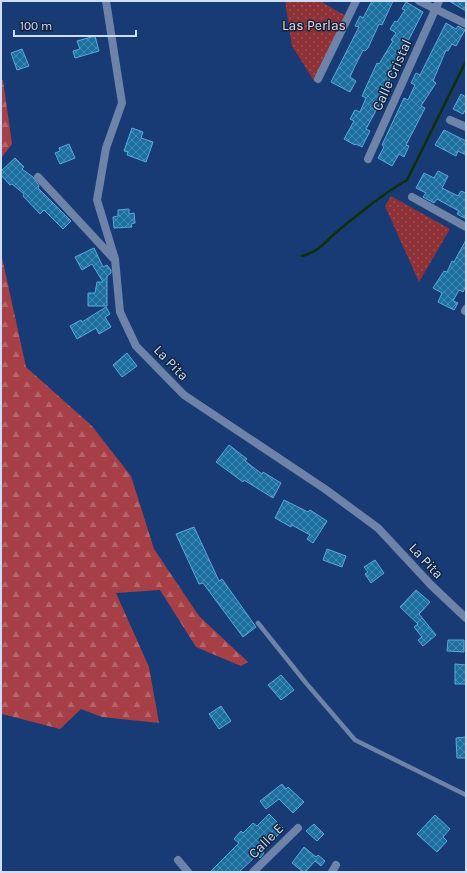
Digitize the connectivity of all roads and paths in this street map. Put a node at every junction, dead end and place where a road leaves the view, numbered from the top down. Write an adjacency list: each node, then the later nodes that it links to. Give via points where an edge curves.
1 (106, 1): 14 (street, La Pita, via 122,103 106,148 97,200)
2 (356, 1): 7 (street)
3 (419, 1): 5 (street)
4 (439, 1): 5 (street, Calle Cristal)
5 (435, 9): 6 (street); 10 (street, Calle Cristal)
6 (466, 24)
7 (318, 79)
8 (450, 120): 9 (street)
9 (466, 127)
10 (368, 160)
11 (38, 177): 14 (street)
12 (412, 197): 13 (street)
13 (466, 227)
14 (114, 259): 15 (street, La Pita, via 120,312 136,346 184,395 325,489 378,528)
15 (466, 618)
16 (258, 623): 17 (lane, via 355,740)
17 (466, 796)
18 (298, 828): 21 (street, Calle E)
19 (178, 860): 20 (street)
20 (188, 872)
21 (253, 872)

